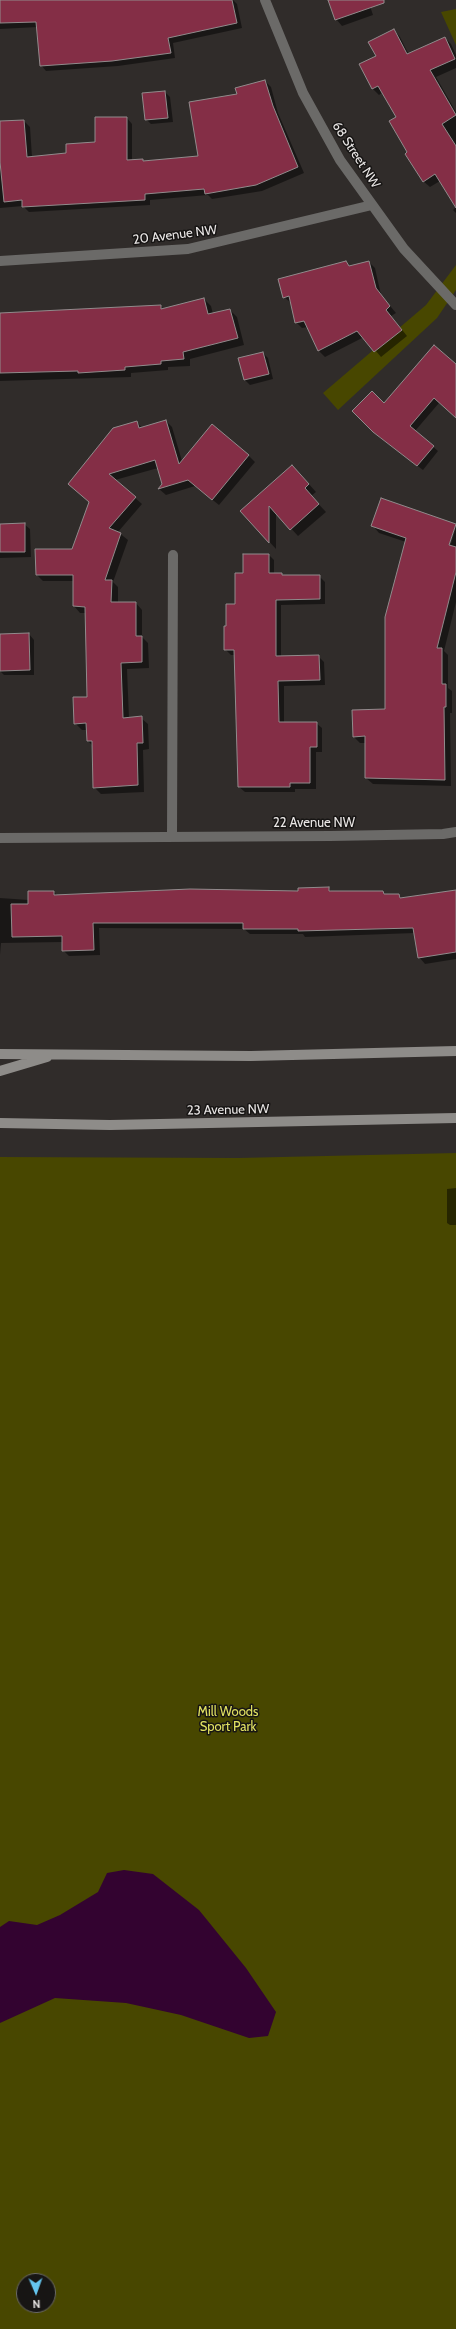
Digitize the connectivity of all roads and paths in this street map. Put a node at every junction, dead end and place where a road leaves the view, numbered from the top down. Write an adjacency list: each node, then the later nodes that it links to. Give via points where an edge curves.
1 (265, 0): 2 (street, 68 Street NW, via 303,93 340,160)
2 (372, 205): 3 (street, 20 Avenue NW, via 188,249); 4 (street, 68 Street NW, via 424,272)
3 (0, 261)
4 (456, 305)
5 (173, 555): 7 (street)
6 (456, 832): 7 (street, 22 Avenue NW)
7 (172, 837): 8 (street, 22 Avenue NW)
8 (0, 838)
9 (456, 1051): 11 (main road, via 251,1056)
10 (0, 1054): 11 (main road)
11 (58, 1054): 12 (main road)
12 (0, 1071)
13 (456, 1118): 14 (main road, 23 Avenue NW, via 157,1124)
14 (0, 1123)

